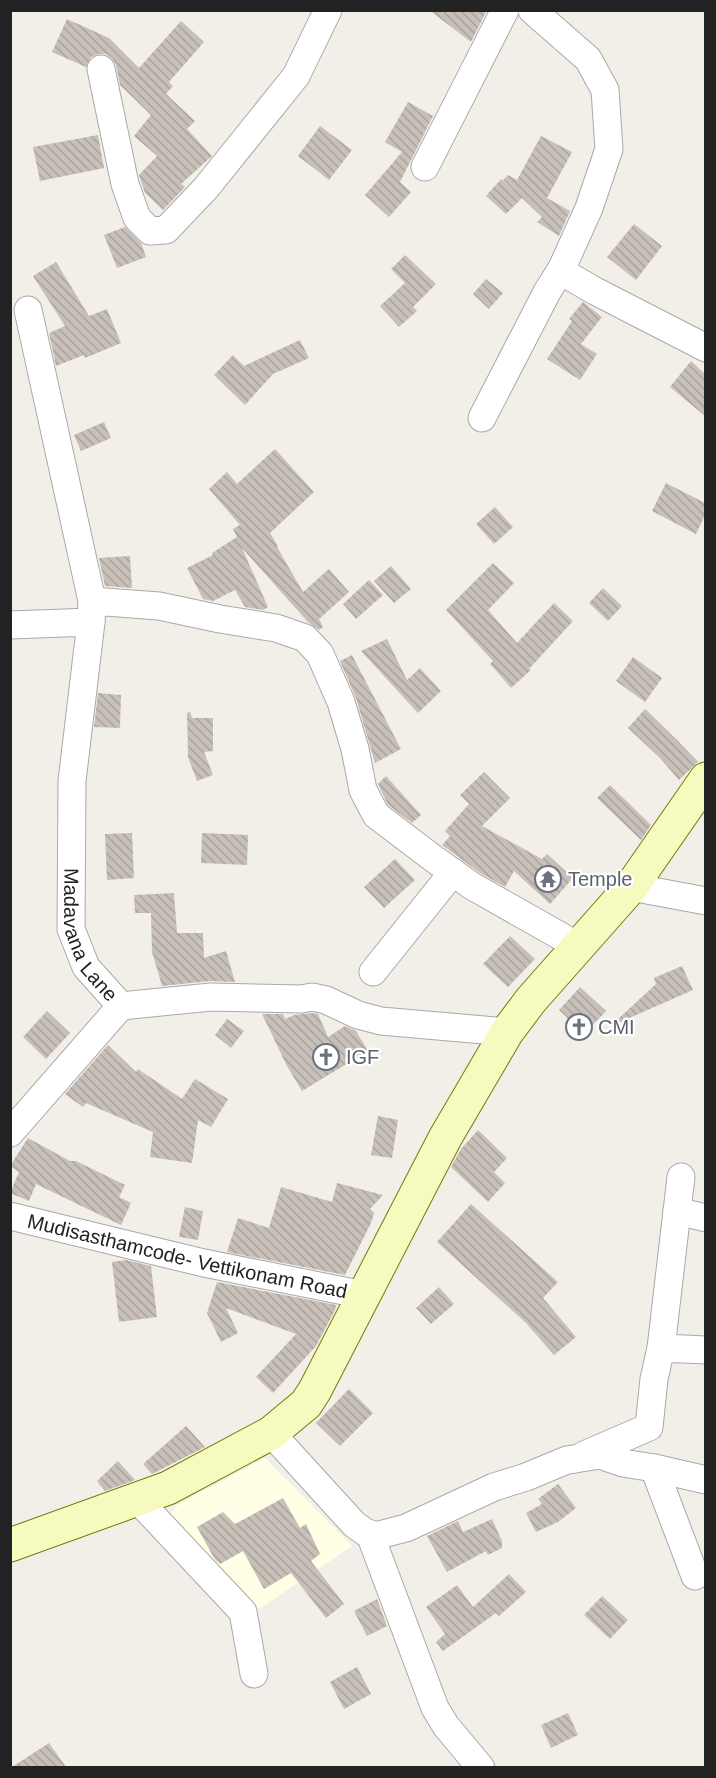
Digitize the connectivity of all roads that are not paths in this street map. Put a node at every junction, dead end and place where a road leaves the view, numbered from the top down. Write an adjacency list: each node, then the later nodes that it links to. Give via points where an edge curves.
1 (328, 10): 4 (street, via 296,75 206,188 166,230 150,231 137,218)
2 (504, 10): 5 (street)
3 (532, 10): 6 (street, via 588,59 605,90 609,149 589,208)
4 (101, 69)
5 (425, 167)
6 (562, 268): 8 (street, via 595,291); 9 (street)
7 (28, 310): 10 (street, Madavana Lane)
8 (705, 348)
9 (482, 418)
10 (91, 611): 11 (street); 13 (street, via 159,606 276,628 305,638 320,654 340,702 363,790 376,815); 18 (street, Madavana Lane, via 72,781 71,929 86,967)
11 (10, 625)
12 (705, 779): 14 (street)
13 (453, 872): 16 (street); 17 (street)
14 (631, 887): 15 (street); 16 (street)
15 (705, 901)
16 (578, 946): 19 (street)
17 (373, 972)
18 (121, 1006): 19 (street, Madavana Lane, via 211,997 312,998 381,1021); 20 (street)
19 (507, 1032): 25 (street, via 445,1138)
20 (10, 1133)
21 (681, 1177): 22 (street)
22 (677, 1211): 24 (street); 26 (street)
23 (10, 1216): 25 (street, Mudisasthamcode- Vettikonam Road, via 204,1263)
24 (705, 1218)
25 (364, 1296): 28 (street, via 306,1404)
26 (661, 1348): 27 (street); 29 (street, via 649,1427)
27 (705, 1350)
28 (271, 1433): 32 (street, via 168,1488); 33 (street, via 354,1524)
29 (575, 1459): 30 (street, via 600,1455); 33 (street, via 494,1487 406,1528)
30 (654, 1468): 31 (street); 35 (street)
31 (705, 1480)
32 (137, 1499): 34 (street); 36 (street, via 243,1612)
33 (371, 1537): 37 (street, via 435,1708)
34 (10, 1545)
35 (695, 1576)
36 (254, 1674)
37 (481, 1767)

